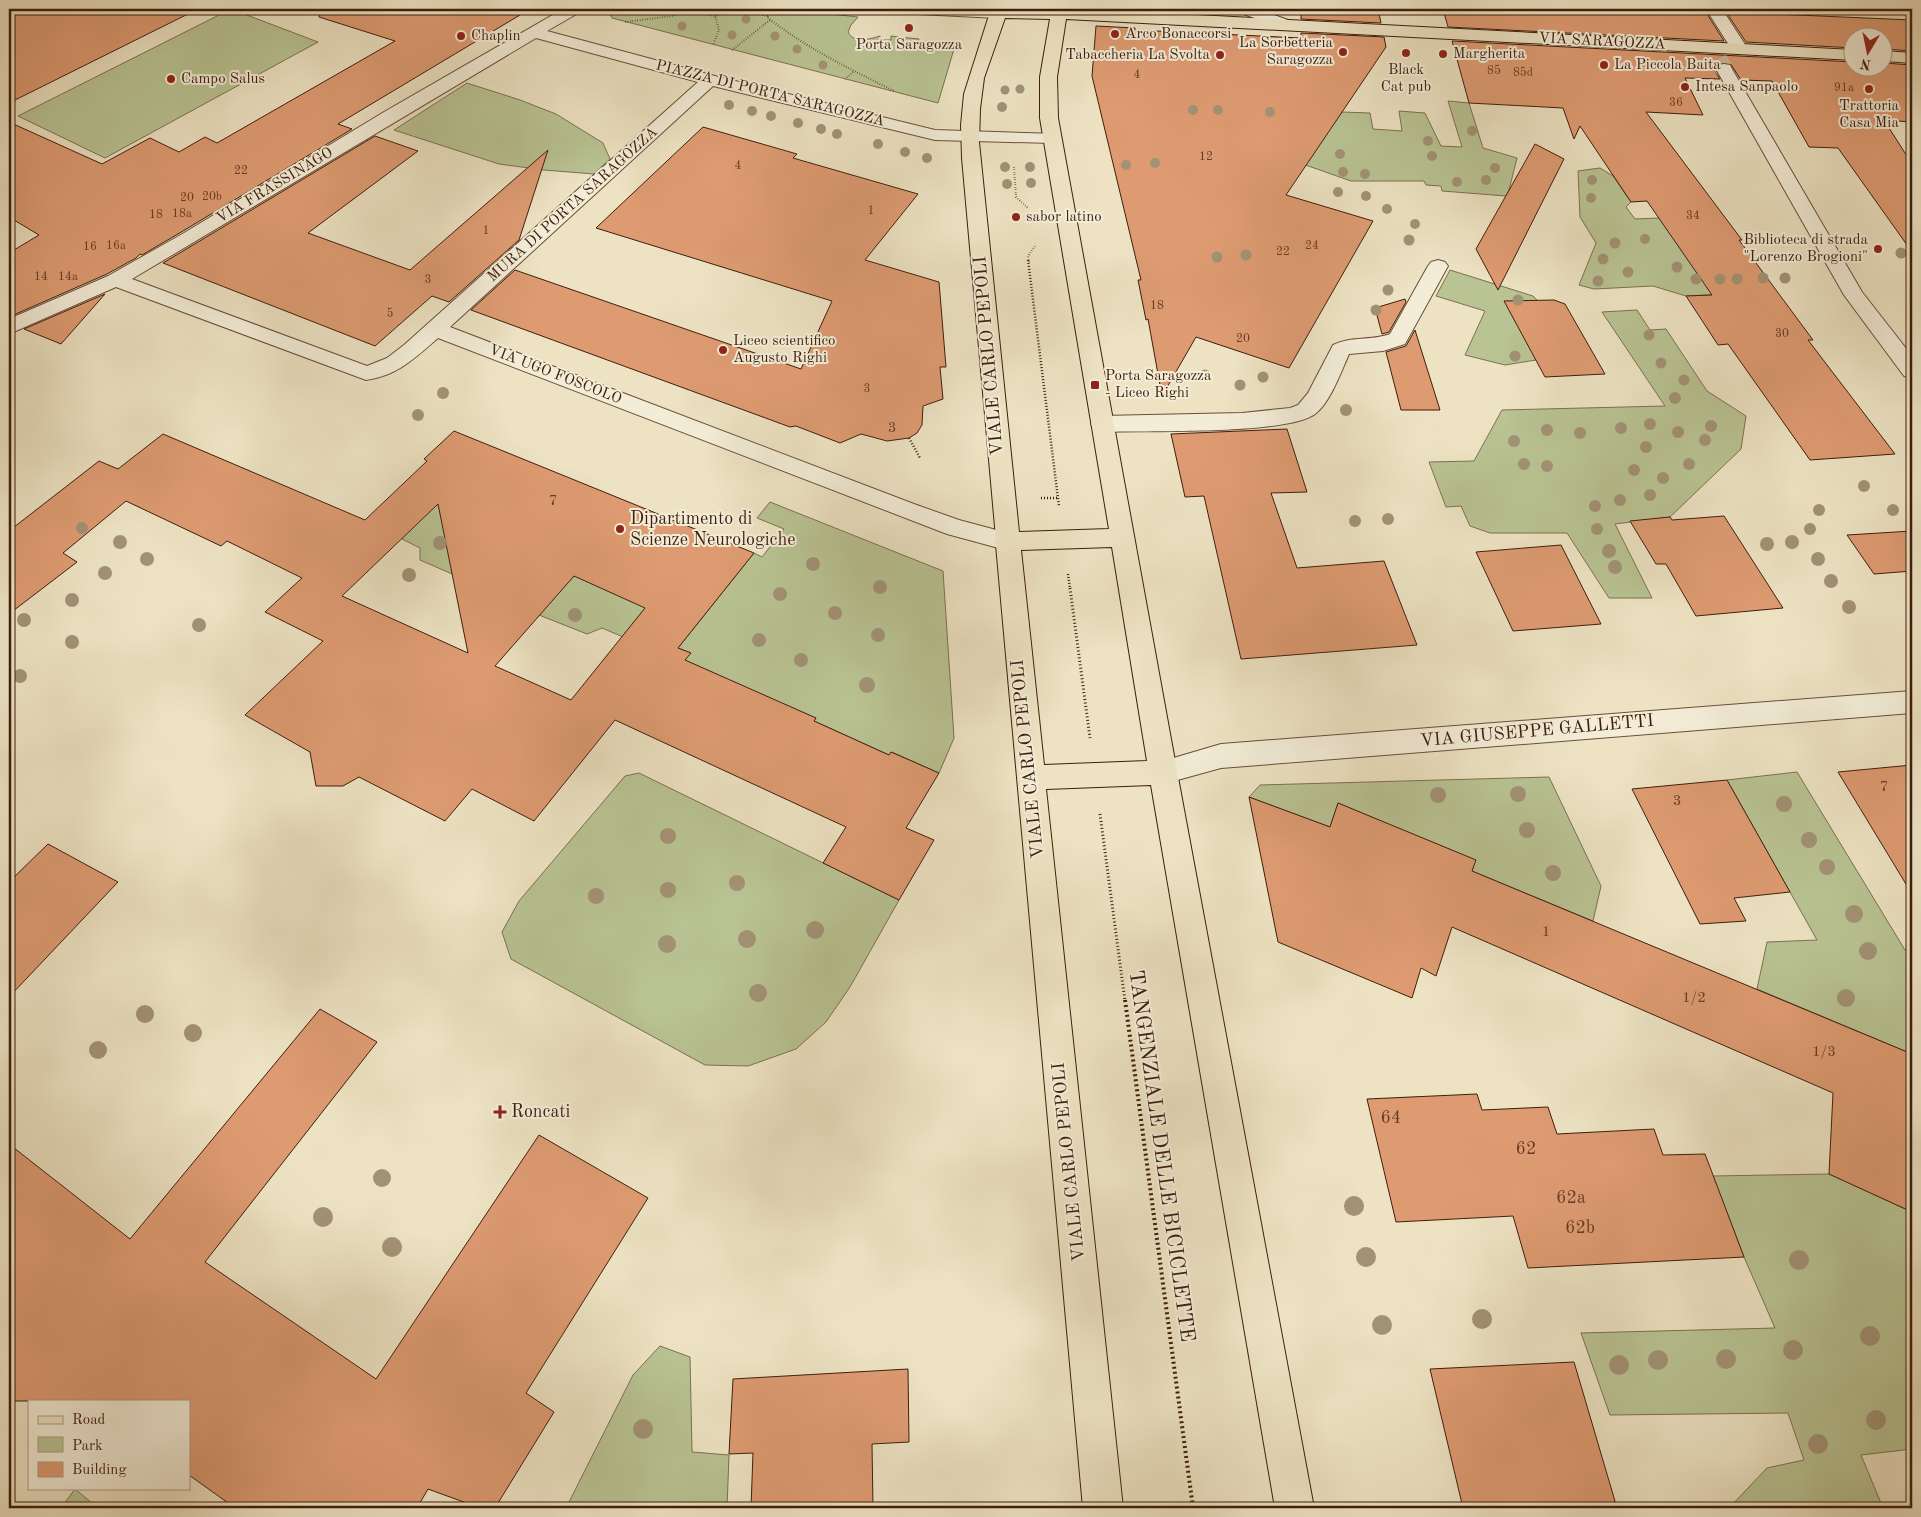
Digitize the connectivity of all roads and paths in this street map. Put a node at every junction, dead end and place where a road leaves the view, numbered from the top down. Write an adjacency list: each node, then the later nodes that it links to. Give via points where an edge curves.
1 (574, 9): 16 (street)
2 (736, 9): 11 (path); 12 (path)
3 (776, 9): 12 (path)
4 (918, 9): 9 (street, VIA SARAGOZZA)
5 (1244, 9): 15 (street, VIA SARAGOZZA)
6 (1275, 9): 15 (street)
7 (1714, 9): 18 (street)
8 (683, 10): 11 (path); 14 (path, via 672,16)
9 (999, 11): 10 (main road, VIA SARAGOZZA); 28 (main road, VIALE CARLO PEPOLI, via 976,79 970,110)
10 (1059, 12): 15 (main road, VIA SARAGOZZA); 29 (main road, via 1046,99)
11 (714, 16): 17 (path, via 719,30)
12 (768, 16): 13 (path)
13 (770, 20): 19 (path); 24 (path)
14 (625, 22)
15 (1290, 26): 23 (main road, VIA SARAGOZZA)
16 (535, 33): 26 (street, PIAZZA DI PORTA SARAGOZZA); 34 (street, VIA FRASSINAGO)
17 (713, 45)
18 (1740, 49): 20 (main road, VIA SARAGOZZA); 23 (main road, VIA SARAGOZZA)
19 (732, 50)
20 (1844, 54)
21 (1894, 57): 22 (main road)
22 (1912, 58)
23 (1717, 59): 37 (street, via 1854,295)
24 (853, 72): 25 (path); 27 (path)
25 (845, 79)
26 (710, 80): 28 (street, PIAZZA DI PORTA SARAGOZZA, via 935,135); 36 (street, MURA DI PORTA SARAGOZZA)
27 (896, 92)
28 (972, 137): 29 (street, PIAZZA DI PORTA SARAGOZZA); 43 (main road, VIALE CARLO PEPOLI, via 975,206)
29 (1052, 138): 38 (main road)
30 (1013, 163): 31 (path, via 1016,197)
31 (1030, 211)
32 (1034, 240): 41 (path, via 1035,246 1028,256)
33 (1438, 266): 38 (street, via 1398,339 1340,350 1313,402 1298,414 1236,420)
34 (115, 280): 35 (street, VIA FRASSINAGO); 36 (street, via 366,373 378,373 389,368)
35 (9, 327)
36 (435, 329): 43 (street, VIA UGO FOSCOLO, via 906,510 955,528)
37 (1912, 371)
38 (1102, 424): 42 (main road)
39 (909, 438): 40 (path)
40 (920, 458)
41 (1059, 508)
42 (1122, 538): 43 (main road); 47 (main road)
43 (1006, 541): 48 (main road, VIALE CARLO PEPOLI)
44 (1066, 565): 46 (path)
45 (1912, 702): 47 (street, VIA GIUSEPPE GALLETTI, via 1221,756)
46 (1090, 738)
47 (1163, 772): 48 (main road); 52 (main road)
48 (1030, 778): 50 (main road, VIALE CARLO PEPOLI)
49 (1100, 807): 51 (path, TANGENZIALE DELLE BICICLETTE)
50 (1103, 1508)
51 (1193, 1508)
52 (1295, 1508)

